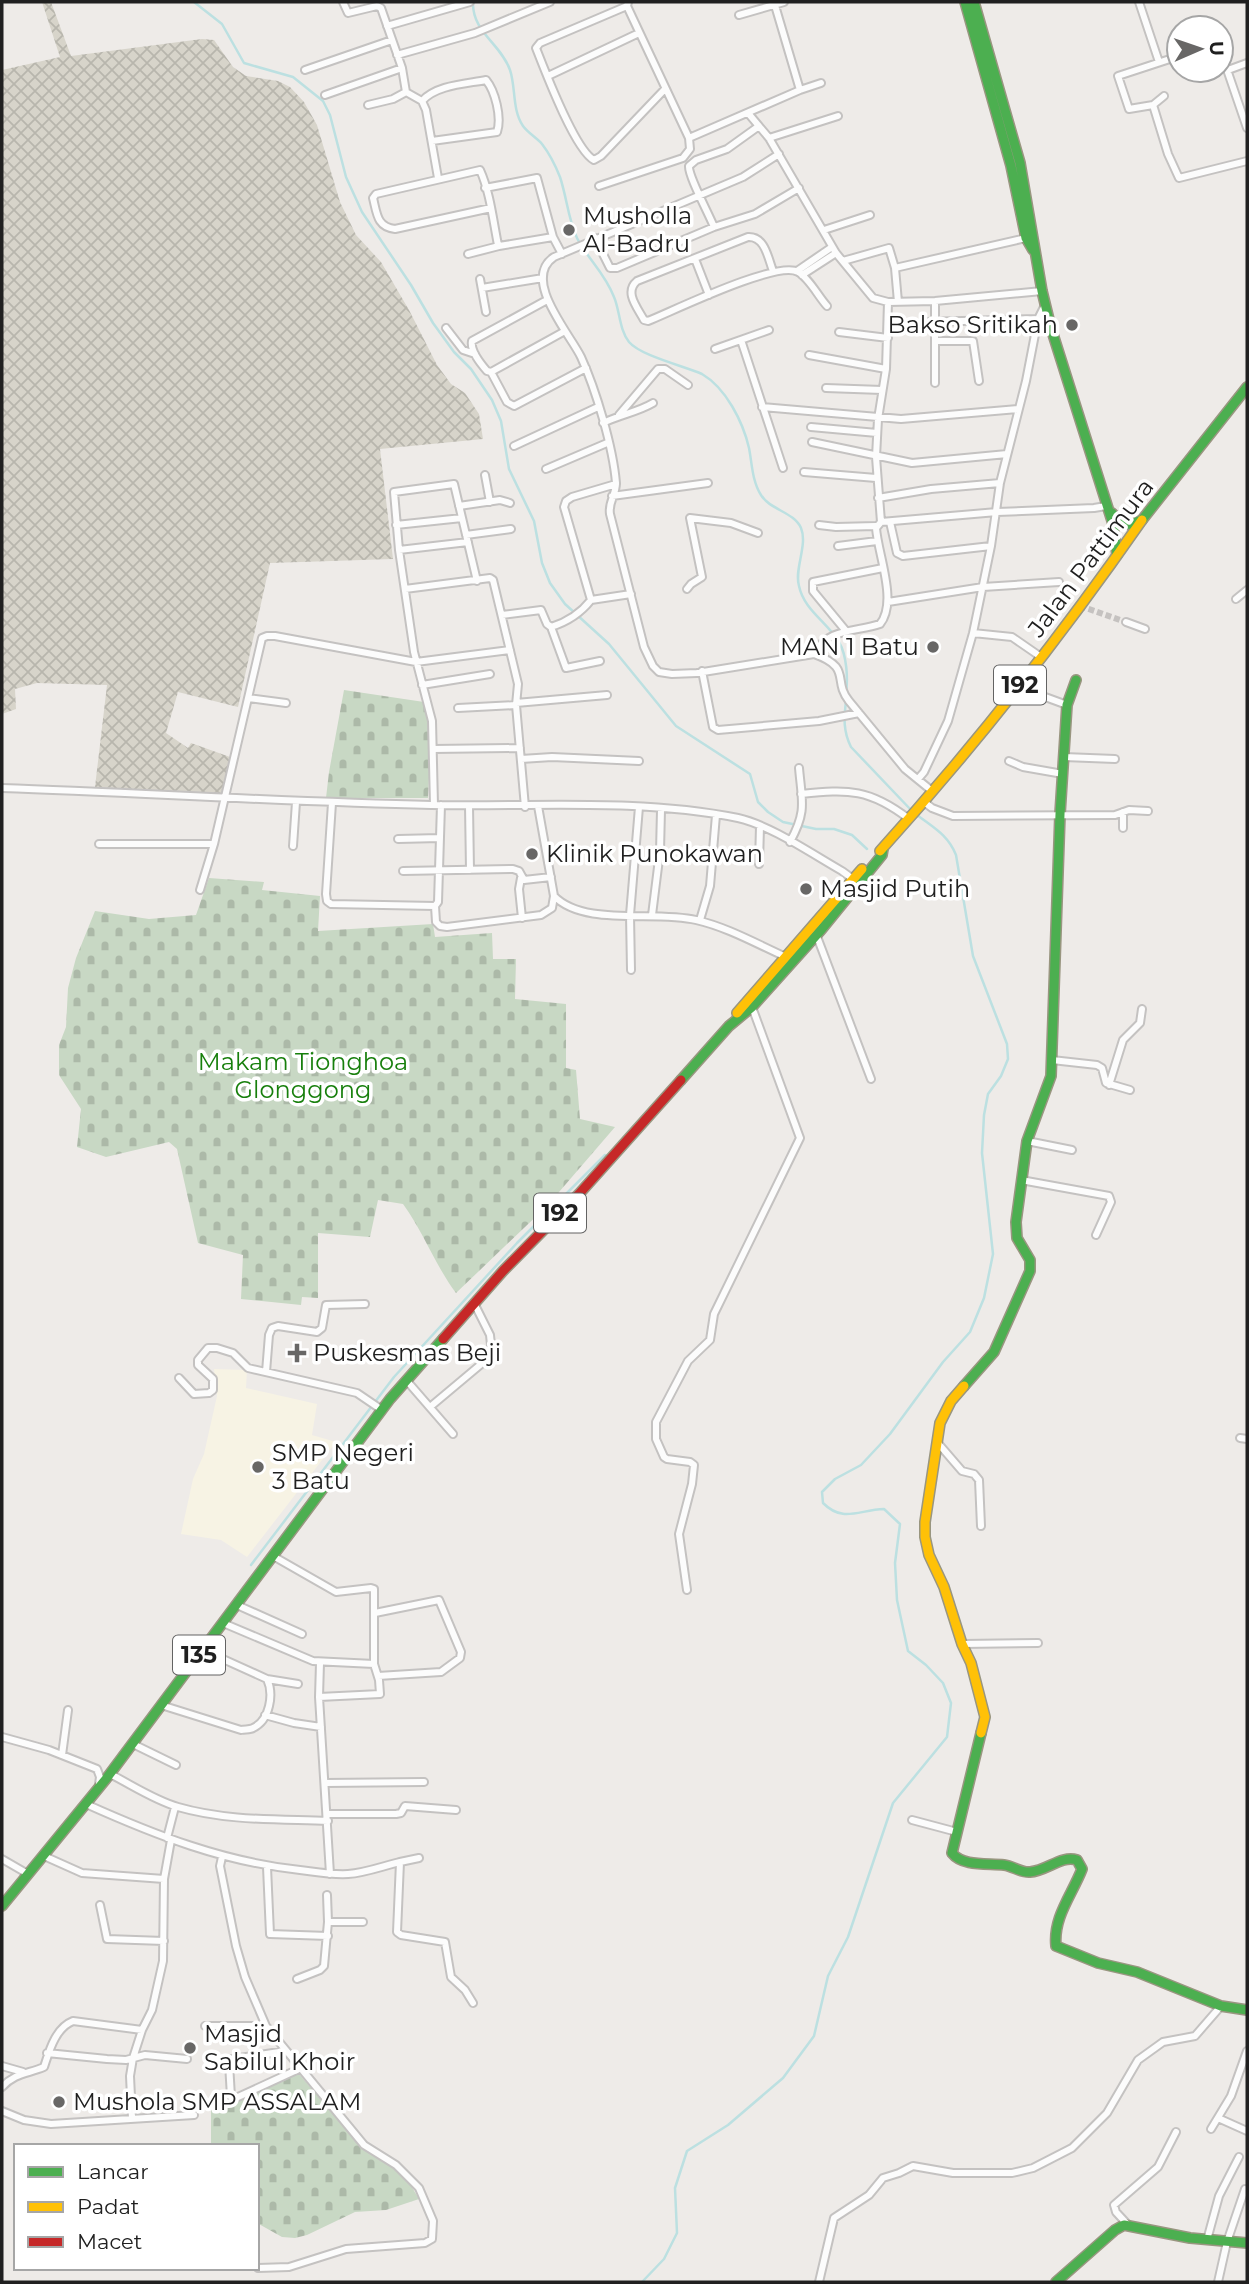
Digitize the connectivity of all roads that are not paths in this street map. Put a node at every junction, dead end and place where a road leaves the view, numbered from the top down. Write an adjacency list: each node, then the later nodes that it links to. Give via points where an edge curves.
1 (343, 2): 11 (street, via 348,13 380,7)
2 (470, 2): 11 (street)
3 (550, 2): 14 (street, via 476,32)
4 (784, 2): 8 (street)
5 (965, 2): 39 (main road)
6 (974, 2): 39 (main road)
7 (1139, 2): 16 (street)
8 (774, 3): 10 (street); 23 (street)
9 (628, 4): 12 (street); 19 (street, via 540,43 536,48)
10 (739, 15)
11 (387, 26): 13 (street)
12 (639, 33): 19 (street); 22 (street)
13 (392, 40): 14 (street); 18 (street)
14 (397, 55): 17 (street)
15 (1165, 61): 16 (street)
16 (1160, 62): 29 (street, via 1117,78 1129,109)
17 (401, 68): 24 (street); 25 (street)
18 (305, 70)
19 (548, 76): 22 (street, via 573,130 594,160)
20 (821, 83): 23 (street)
21 (1233, 84): 33 (street)
22 (664, 89): 34 (street)
23 (800, 90): 30 (street)
24 (406, 92): 27 (street); 28 (street)
25 (325, 95)
26 (1164, 96): 29 (street)
27 (422, 101): 36 (street); 36 (street, via 438,90 486,80 492,88 497,132)
28 (368, 105)
29 (1153, 105): 38 (street, via 1180,178)
30 (748, 113): 32 (street); 34 (street)
31 (838, 116): 35 (street)
32 (759, 126): 35 (street); 44 (street, via 727,149 690,164 689,173)
33 (1247, 128)
34 (689, 138): 41 (street, via 690,149 683,158)
35 (769, 138): 37 (street)
36 (432, 141): 40 (street)
37 (779, 154): 43 (street); 44 (street, via 743,177)
38 (1247, 161)
39 (1015, 165): 50 (main road); 54 (main road)
40 (438, 178): 42 (street, via 480,170); 45 (street, via 375,195 382,226 403,229)
41 (599, 186)
42 (485, 188): 45 (street); 49 (street, via 537,178)
43 (799, 188): 47 (street, via 763,210); 48 (street)
44 (701, 195): 47 (street); 51 (street)
45 (491, 208): 52 (street)
46 (870, 215): 48 (street)
47 (714, 227): 51 (street, via 617,268 610,268)
48 (824, 230): 53 (street)
49 (553, 237): 52 (street); 56 (street)
50 (1026, 238): 54 (main road); 59 (street)
51 (595, 239): 56 (street)
52 (499, 246): 55 (street)
53 (834, 250): 58 (street); 61 (street)
54 (1035, 253): 65 (main road)
55 (468, 254)
56 (562, 254): 62 (street, via 549,260)
57 (695, 259): 60 (street, via 755,236 761,240); 66 (street); 66 (street, via 637,281 630,293 648,321)
58 (843, 261): 59 (street, via 888,247); 69 (street, via 873,298)
59 (895, 268): 70 (street)
60 (773, 271): 61 (street); 66 (street)
61 (799, 273): 72 (street)
62 (543, 278): 64 (street); 67 (street)
63 (480, 279): 64 (street)
64 (482, 288): 73 (street)
65 (1042, 291): 68 (street); 71 (main road)
66 (709, 295)
67 (547, 300): 79 (street); 85 (street, via 472,341)
68 (935, 301): 70 (street); 75 (street)
69 (888, 302): 70 (street); 81 (street)
70 (898, 302)
71 (1045, 305): 74 (street); 123 (main road)
72 (827, 306)
73 (486, 312)
74 (1038, 319): 75 (street); 99 (street)
75 (935, 321): 76 (street); 83 (street)
76 (925, 322)
77 (446, 328): 85 (street, via 463,350)
78 (769, 330): 82 (street)
79 (565, 331): 87 (street); 89 (street)
80 (839, 332): 81 (street)
81 (888, 338): 88 (street)
82 (741, 340): 84 (street); 98 (street)
83 (935, 341): 90 (street, via 973,341); 91 (street)
84 (715, 349)
85 (475, 354): 89 (street)
86 (809, 355): 88 (street)
87 (586, 368): 89 (street, via 514,406 507,402); 97 (street)
88 (886, 369): 94 (street)
89 (491, 372)
90 (979, 381)
91 (935, 383)
92 (688, 385): 100 (street, via 658,369)
93 (826, 387): 94 (street)
94 (882, 390): 101 (street)
95 (1245, 393): 126 (main road, Jalan Pattimura / 192)
96 (653, 403): 100 (street)
97 (598, 407): 102 (street); 107 (street)
98 (762, 407): 101 (street); 110 (street)
99 (1018, 410): 101 (street); 108 (street)
100 (619, 415): 102 (street)
101 (878, 419): 104 (street)
102 (603, 423): 106 (street)
103 (811, 427): 104 (street)
104 (877, 433): 109 (street)
105 (812, 442): 109 (street)
106 (607, 443): 111 (street); 117 (street)
107 (514, 446)
108 (1007, 454): 109 (street, via 918,463); 116 (street)
109 (876, 457): 114 (street)
110 (783, 468)
111 (546, 469)
112 (804, 472): 114 (street)
113 (485, 475): 120 (street)
114 (876, 478): 119 (street)
115 (708, 483): 118 (street)
116 (1000, 483): 119 (street); 124 (street)
117 (616, 484): 118 (street); 148 (street, via 572,497 564,507)
118 (612, 496): 146 (street, via 608,506)
119 (878, 498): 128 (street)
120 (489, 502): 121 (street); 122 (street)
121 (510, 503)
122 (459, 506): 125 (street); 129 (street, via 453,483 394,492)
123 (1106, 506): 124 (street); 126 (main road, via 1125,525); 138 (main road)
124 (997, 512): 127 (street); 136 (street)
125 (462, 519): 129 (street); 133 (street)
126 (1142, 519): 138 (main road, Jalan Pattimura / 192)
127 (891, 522): 128 (street); 136 (street, via 897,553 903,556)
128 (878, 524): 130 (street); 134 (street)
129 (397, 525): 137 (street)
130 (819, 525)
131 (511, 529): 133 (street)
132 (758, 533): 144 (street, via 731,523 690,518 702,577)
133 (467, 539): 137 (street); 140 (street)
134 (877, 541): 135 (street); 139 (street)
135 (838, 546)
136 (991, 546): 142 (street)
137 (399, 550): 143 (street)
138 (1117, 555): 158 (main road, Jalan Pattimura / 192)
139 (883, 568): 149 (street); 154 (street, via 813,582 816,594)
140 (477, 581): 143 (street); 150 (street, via 493,580)
141 (1059, 582): 142 (street)
142 (983, 587): 149 (street); 155 (street)
143 (405, 589): 160 (street)
144 (687, 589)
145 (1247, 590): 147 (street)
146 (631, 594): 148 (street); 161 (street, via 653,666 672,674)
147 (1236, 599)
148 (591, 600): 152 (street, via 569,621)
149 (888, 602): 154 (street, via 880,624)
150 (502, 615): 152 (street, via 539,609); 156 (street)
151 (1126, 622): 153 (street)
152 (551, 627): 159 (street, via 566,668)
153 (1145, 629)
154 (846, 631): 157 (street, via 825,639)
155 (973, 633): 158 (street, via 1012,638); 182 (street, via 948,721)
156 (510, 650): 160 (street); 169 (street, via 518,684)
157 (814, 654): 161 (street); 172 (street, via 836,667 846,698)
158 (1041, 657): 165 (main road, Jalan Pattimura / 192)
159 (600, 661)
160 (416, 662): 164 (street); 167 (street, via 267,636 262,638)
161 (702, 671): 172 (street, via 713,727 718,730)
162 (491, 674): 164 (street)
163 (1076, 680): 170 (main road)
164 (422, 685): 174 (street, via 432,721)
165 (1017, 687): 170 (street); 182 (main road, Jalan Pattimura / 192)
166 (607, 695): 169 (street)
167 (248, 698): 168 (street); 185 (street)
168 (286, 703)
169 (516, 704): 171 (street); 173 (street)
170 (1068, 705): 175 (main road)
171 (458, 708)
172 (859, 713): 182 (street, via 905,769)
173 (520, 748): 174 (street); 177 (street)
174 (433, 749): 188 (street)
175 (1064, 757): 176 (street); 181 (main road)
176 (1115, 759)
177 (521, 760): 178 (street); 191 (street)
178 (639, 761)
179 (1010, 761): 181 (street)
180 (799, 768): 184 (street)
181 (1063, 774): 197 (main road)
182 (923, 781): 195 (main road, Jalan Pattimura / 192)
183 (2, 788): 185 (street)
184 (801, 794): 195 (street, via 864,793); 203 (street, via 803,810)
185 (225, 798): 186 (street); 205 (street)
186 (296, 802): 187 (street); 206 (street)
187 (332, 803): 188 (street); 217 (street, via 328,903)
188 (438, 805): 189 (street); 201 (street)
189 (469, 806): 191 (street); 209 (street)
190 (538, 806): 191 (street); 192 (street); 213 (street)
191 (525, 807)
192 (639, 807): 193 (street); 218 (street)
193 (661, 810): 198 (street); 219 (street)
194 (1148, 811): 196 (street)
195 (916, 812): 197 (street, via 932,808 951,816); 207 (main road, Jalan Pattimura / 192)
196 (1123, 812): 197 (street); 200 (street)
197 (1060, 814): 228 (main road)
198 (716, 815): 199 (street); 221 (street, via 710,886)
199 (760, 826): 203 (street); 208 (street)
200 (1124, 828)
201 (440, 838): 202 (street); 211 (street)
202 (398, 839)
203 (790, 842): 212 (street)
204 (99, 844): 205 (street)
205 (214, 844): 215 (street)
206 (293, 846)
207 (883, 849): 212 (main road, Jalan Pattimura / 192); 222 (main road, Jalan Pattimura / 192)
208 (759, 864)
209 (470, 870): 211 (street); 214 (street, via 513,869)
210 (403, 871): 211 (street)
211 (439, 871): 217 (street)
212 (847, 875): 223 (main road, Jalan Pattimura / 192)
213 (551, 877): 214 (street); 216 (street)
214 (522, 878): 220 (street)
215 (200, 890)
216 (554, 896): 218 (street, via 600,916); 220 (street, via 547,913)
217 (435, 906): 220 (street, via 440,926)
218 (630, 915): 219 (street); 224 (street)
219 (652, 915): 221 (street)
220 (522, 918)
221 (700, 920): 223 (street)
222 (816, 934): 225 (main road, Jalan Pattimura / 192); 229 (street)
223 (786, 957): 227 (main road, Jalan Pattimura / 192)
224 (631, 970)
225 (752, 1007): 227 (main road, Jalan Pattimura / 192); 248 (street, via 800,1138 714,1314 710,1340 688,1361 656,1422 656,1439 664,1457 694,1465 679,1534)
226 (1142, 1009): 230 (street, via 1140,1023 1123,1040)
227 (730, 1026): 236 (main road, Jalan Pattimura / 192)
228 (1052, 1060): 230 (street, via 1101,1067); 232 (main road)
229 (871, 1079)
230 (1109, 1085): 231 (street)
231 (1130, 1090)
232 (1027, 1141): 233 (street); 234 (main road)
233 (1072, 1150)
234 (1021, 1180): 235 (street, via 1108,1196 1111,1202); 245 (main road, via 1017,1238 1030,1260 1030,1271 998,1346 951,1401)
235 (1096, 1235)
236 (474, 1303): 240 (main road, Jalan Pattimura / 192); 243 (street, via 490,1335 492,1355)
237 (365, 1304): 238 (street, via 326,1305 317,1332 275,1326 269,1335)
238 (266, 1372): 239 (street, via 248,1368 233,1353 211,1348 198,1362 213,1379 213,1390 194,1394); 242 (street, via 348,1390)
239 (179, 1378)
240 (407, 1381): 241 (main road, Jalan Pattimura / 192); 243 (street)
241 (390, 1399): 242 (main road, 135)
242 (377, 1406): 247 (main road, 135)
243 (430, 1407): 244 (street)
244 (453, 1434)
245 (936, 1441): 246 (street, via 962,1471 979,1480); 254 (main road, via 925,1537)
246 (981, 1526)
247 (273, 1556): 249 (main road, 135); 250 (street, via 336,1592 373,1588)
248 (687, 1590)
249 (237, 1605): 251 (main road, 135); 252 (street)
250 (375, 1613): 257 (street); 258 (street, via 439,1600 461,1652 460,1658 441,1672)
251 (223, 1623): 255 (main road, 135); 256 (street)
252 (302, 1634)
253 (1038, 1643): 254 (street)
254 (962, 1644): 279 (main road, via 985,1717)
255 (203, 1650): 259 (street); 262 (main road, 135)
256 (320, 1663): 257 (street); 261 (street)
257 (374, 1664): 258 (street)
258 (379, 1676): 261 (street, via 378,1696)
259 (267, 1679): 260 (street); 264 (street, via 271,1697)
260 (298, 1684)
261 (319, 1697): 265 (street)
262 (161, 1705): 264 (street, via 241,1730 253,1728); 267 (main road, 135)
263 (68, 1710): 268 (street)
264 (265, 1715): 265 (street)
265 (321, 1727): 272 (street)
266 (2, 1737): 268 (street)
267 (133, 1744): 269 (street); 270 (main road, 135)
268 (62, 1755): 273 (street, via 97,1769)
269 (176, 1765)
270 (110, 1774): 273 (main road, 135); 275 (street)
271 (424, 1782): 272 (street)
272 (325, 1783): 277 (street)
273 (98, 1789): 274 (main road, 135)
274 (86, 1804): 280 (street); 281 (main road, 135)
275 (175, 1807): 277 (street, via 227,1816); 280 (street)
276 (456, 1810): 277 (street, via 405,1806 396,1814)
277 (327, 1818): 288 (street)
278 (912, 1820): 279 (street)
279 (957, 1832): 299 (main road, via 952,1853 975,1863 1007,1865 1027,1873 1062,1860 1077,1860 1082,1869 1055,1934 1056,1946)
280 (169, 1839): 282 (street); 289 (street)
281 (44, 1856): 287 (main road, 135); 289 (street, via 82,1873)
282 (222, 1857): 286 (street); 302 (street, via 236,1945)
283 (419, 1858): 285 (street)
284 (2, 1859): 287 (street)
285 (400, 1862): 288 (street); 298 (street, via 397,1932 445,1942 451,1977)
286 (267, 1867): 288 (street); 295 (street, via 270,1934)
287 (28, 1874): 292 (main road, 135)
288 (330, 1874)
289 (164, 1880): 296 (street)
290 (327, 1895): 293 (street)
291 (100, 1905): 296 (street, via 107,1939)
292 (2, 1906)
293 (328, 1922): 294 (street); 295 (street)
294 (363, 1922)
295 (328, 1936): 297 (street, via 323,1969)
296 (164, 1941): 303 (street, via 155,2001)
297 (296, 1979)
298 (473, 2003)
299 (1221, 2006): 300 (main road); 327 (street, via 1195,2036 1163,2042 1138,2060 1107,2113 1077,2144 1033,2168 977,2174 917,2165 883,2178 869,2195 834,2218)
300 (1247, 2010)
301 (205, 2026): 302 (street)
302 (266, 2026): 304 (street)
303 (142, 2029): 306 (street, via 73,2021 66,2024); 307 (street)
304 (286, 2051): 310 (street); 310 (street, via 230,2060 231,2097)
305 (1247, 2051): 316 (street)
306 (47, 2053): 307 (street); 311 (street, via 44,2067)
307 (133, 2058): 308 (street); 315 (street)
308 (187, 2059)
309 (2, 2066): 311 (street)
310 (301, 2068): 326 (street, via 364,2145 396,2165 419,2188 434,2234 425,2243 346,2249 289,2267)
311 (23, 2072): 312 (street)
312 (2, 2087)
313 (2, 2111): 315 (street, via 51,2124)
314 (194, 2115): 315 (street)
315 (132, 2118)
316 (1218, 2118): 317 (street); 319 (street)
317 (1211, 2129)
318 (1176, 2132): 322 (street, via 1158,2167 1114,2205)
319 (1247, 2132)
320 (1239, 2157): 323 (street, via 1219,2196)
321 (1245, 2189): 324 (street)
322 (1128, 2225): 323 (main road); 328 (main road, via 1115,2230)
323 (1207, 2240): 324 (main road)
324 (1227, 2242): 325 (main road); 329 (street)
325 (1247, 2243)
326 (259, 2268)
327 (819, 2282)
328 (1056, 2282)
329 (1218, 2282)

